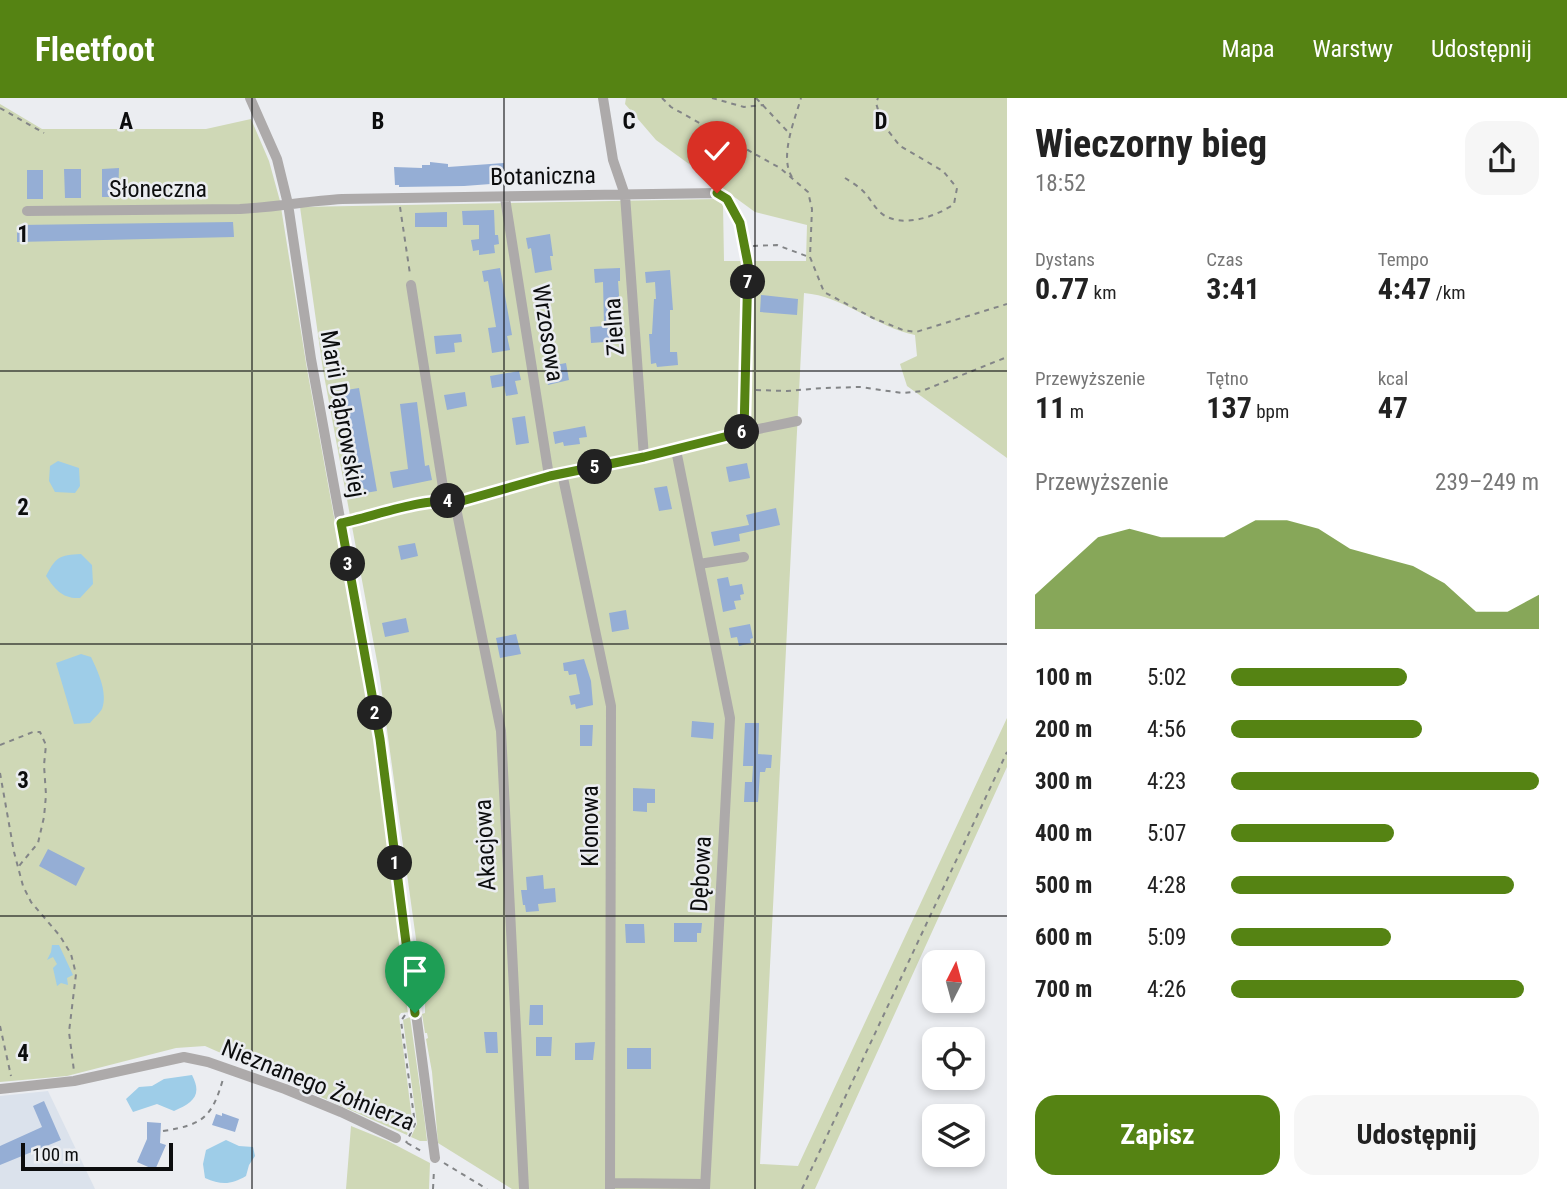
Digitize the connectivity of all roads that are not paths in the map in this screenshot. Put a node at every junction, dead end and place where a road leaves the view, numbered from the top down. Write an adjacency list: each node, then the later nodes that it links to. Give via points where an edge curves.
1 (250, 98): 5 (street, Marii Dąbrowskiej, via 276,159)
2 (603, 98): 3 (street, Zielna, via 613,160)
3 (625, 195): 4 (street, Botaniczna); 9 (street, Botaniczna, via 722,195 740,223 748,264); 11 (street, Zielna)
4 (505, 198): 5 (street, Botaniczna); 13 (street, Wrzosowa)
5 (288, 204): 6 (street, Słoneczna, via 240,209); 15 (street, Marii Dąbrowskiej)
6 (27, 211)
7 (411, 285): 14 (street, Akacjowa)
8 (797, 421): 9 (street)
9 (744, 432): 10 (street)
10 (676, 450): 11 (street); 17 (street, Dębowa)
11 (644, 457): 12 (street)
12 (562, 473): 13 (street); 21 (street, Klonowa, via 611,706)
13 (550, 476): 14 (street)
14 (450, 501): 15 (street, via 427,502); 23 (street, Akacjowa, via 501,731)
15 (341, 523): 20 (street, Marii Dąbrowskiej, via 380,739)
16 (744, 557): 17 (street)
17 (699, 565): 22 (street, Dębowa, via 730,718)
18 (0, 1088): 19 (street, Nieznanego Żołnierza, via 74,1081 177,1058 197,1060 341,1112)
19 (401, 1141)
20 (435, 1158)
21 (610, 1186): 22 (street, Klonowa)
22 (705, 1187)
23 (524, 1189)

